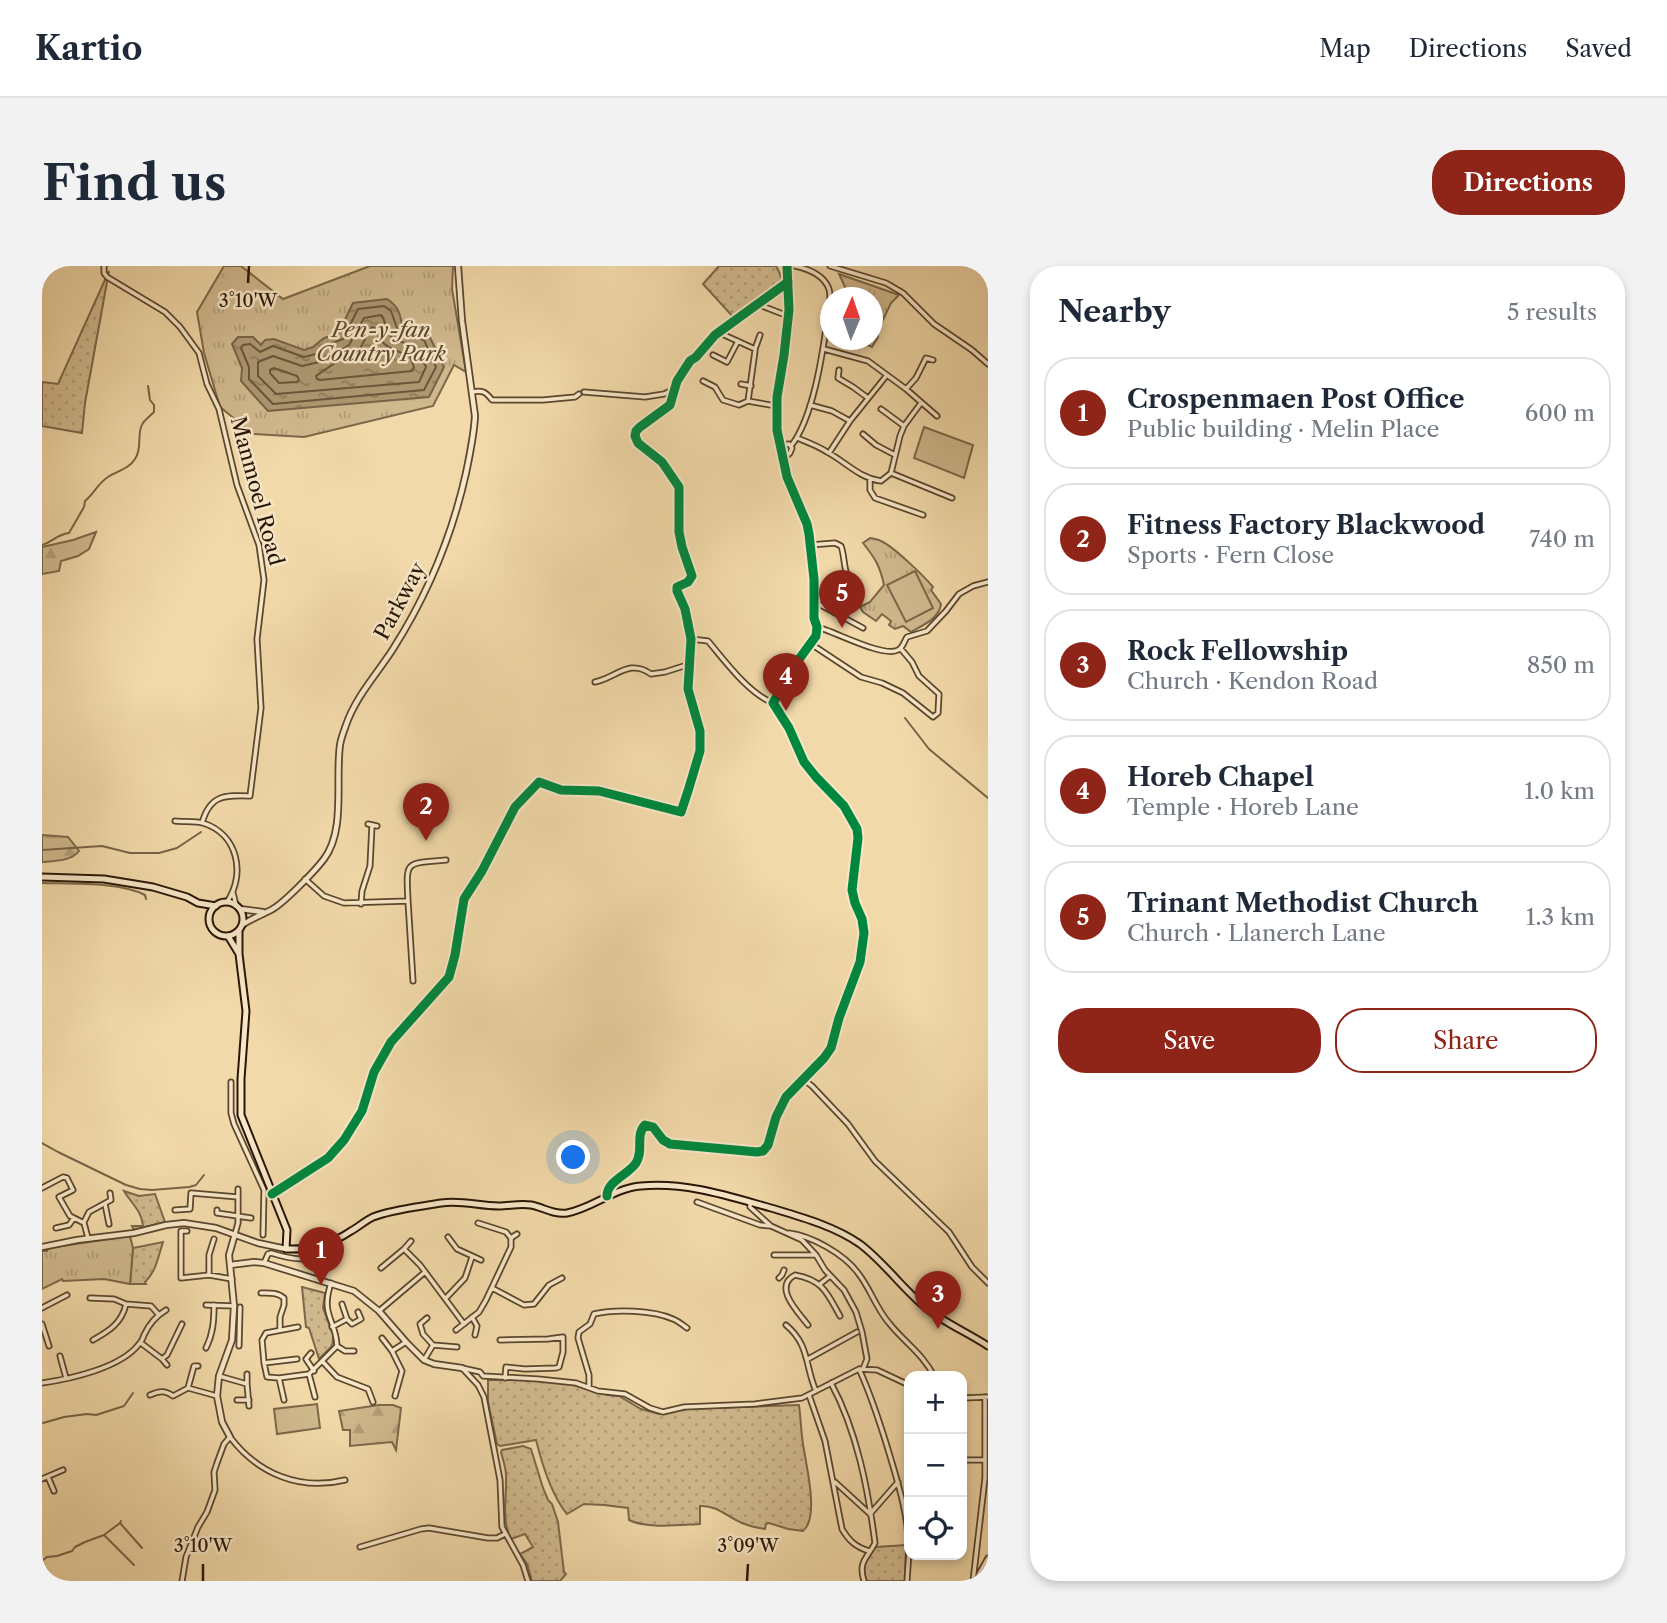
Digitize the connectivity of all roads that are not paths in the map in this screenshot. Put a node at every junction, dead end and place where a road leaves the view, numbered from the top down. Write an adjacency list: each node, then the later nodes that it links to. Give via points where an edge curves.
1 (104, 266): 62 (street, Manmoel Road, via 107,277 165,312 199,353 263,567 257,639 261,708 250,796 218,799 206,809)
2 (458, 266): 26 (street, Parkway)
3 (787, 266): 6 (street)
4 (795, 266): 7 (street, via 816,274)
5 (830, 266): 18 (street, via 898,289 934,324)
6 (788, 282): 8 (street); 9 (street)
7 (828, 287)
8 (757, 304): 9 (street); 24 (street, via 715,335 690,361)
9 (788, 316): 33 (street)
10 (722, 334): 12 (street)
11 (759, 334): 13 (street)
12 (738, 341): 13 (street); 16 (street, via 727,362)
13 (755, 349): 23 (street)
14 (823, 350): 32 (street)
15 (830, 350): 20 (street, via 868,361)
16 (713, 355)
17 (933, 360): 25 (street, via 926,358)
18 (988, 364)
19 (839, 370): 29 (street, via 838,378)
20 (887, 375): 25 (street); 29 (street)
21 (703, 381): 30 (street, via 715,387 723,401 739,405)
22 (740, 384): 23 (street)
23 (751, 386): 30 (street)
24 (675, 388): 27 (street, via 645,397); 55 (street, via 670,405 635,436 662,462 679,488 679,532 692,576 677,591)
25 (906, 389): 31 (street)
26 (472, 392): 28 (street, via 487,393 492,400 543,400); 66 (street, Parkway, via 474,432 459,505 441,558 395,646 353,706 340,743 338,815 331,845 325,859)
27 (584, 392)
28 (579, 394)
29 (868, 398): 36 (street)
30 (748, 401): 33 (street)
31 (921, 403): 35 (street); 37 (street)
32 (810, 405): 36 (street); 39 (street)
33 (776, 406): 40 (street)
34 (881, 409): 37 (street)
35 (937, 416)
36 (850, 421): 42 (street)
37 (904, 426): 43 (street)
38 (863, 434): 43 (street)
39 (797, 438): 41 (street); 42 (street)
40 (779, 445): 41 (street); 44 (street)
41 (791, 446): 44 (street)
42 (829, 453): 46 (street)
43 (895, 455): 45 (street)
44 (783, 458): 49 (street)
45 (891, 473): 46 (street, via 881,481); 47 (street)
46 (870, 479): 48 (street, via 875,498)
47 (952, 498)
48 (923, 515)
49 (810, 545): 51 (street, via 841,546 848,578); 52 (street)
50 (988, 582): 57 (street, via 960,594 927,631 907,637)
51 (857, 585)
52 (813, 601): 53 (street); 54 (street)
53 (817, 627): 56 (street); 57 (street, via 873,648)
54 (863, 628)
55 (691, 639): 58 (street); 60 (street, via 708,641 742,681)
56 (810, 643): 57 (street, via 860,677 903,693 933,717 939,713 939,694 919,676); 60 (street)
57 (901, 649)
58 (690, 664): 59 (street, via 651,674 638,667); 87 (street, via 688,689 700,732 699,751 681,812 539,782 515,807 464,900 449,977 391,1042 374,1072 362,1111 344,1140 328,1158)
59 (595, 682)
60 (773, 703): 80 (street, via 804,762 844,806 858,832 852,885 863,926 863,951 833,1043)
61 (175, 821): 62 (street)
62 (202, 823): 67 (street, via 227,838 234,851 238,861)
63 (372, 825): 71 (street, via 370,866)
64 (446, 860): 68 (street, via 410,867)
65 (42, 877): 70 (main road, via 104,879 153,887)
66 (305, 879): 71 (street, via 324,896); 74 (street, Parkway, via 286,899)
67 (233, 893): 69 (street); 73 (street)
68 (408, 901): 71 (street); 79 (street)
69 (227, 902): 72 (main road); 73 (main road)
70 (198, 903): 72 (main road); 75 (main road)
71 (361, 904)
72 (216, 906): 75 (main road)
73 (238, 907): 74 (street); 76 (main road)
74 (264, 912): 76 (street, Parkway)
75 (210, 915): 77 (main road, via 214,931)
76 (241, 927): 77 (main road); 78 (main road)
77 (228, 936): 78 (main road)
78 (239, 954): 82 (main road, via 246,1011)
79 (412, 981)
80 (804, 1080): 88 (street, via 783,1102 768,1145 760,1152 670,1144 653,1127 642,1126 639,1158 608,1188); 132 (street, via 848,1124 875,1161 949,1232)
81 (231, 1082): 83 (street)
82 (241, 1106): 83 (street); 87 (main road)
83 (230, 1109): 107 (street, via 264,1190)
84 (42, 1188): 96 (street, via 67,1178 74,1190 59,1197)
85 (238, 1189): 89 (street)
86 (110, 1193): 92 (street, via 111,1200)
87 (272, 1194): 114 (main road, via 286,1230)
88 (607, 1196): 91 (main road, via 639,1186 691,1186); 114 (main road, via 564,1213 532,1205 442,1203 388,1212 321,1247)
89 (238, 1197): 93 (street, via 191,1193 190,1209); 95 (street)
90 (697, 1202): 101 (street)
91 (750, 1202): 101 (street); 179 (main road, via 806,1218 859,1244 925,1307)
92 (105, 1203): 98 (street, via 89,1212); 100 (street)
93 (175, 1210)
94 (217, 1210): 95 (street)
95 (238, 1217): 97 (street); 105 (street)
96 (74, 1218): 98 (street); 102 (street, via 69,1225)
97 (251, 1218)
98 (84, 1223): 109 (street)
99 (478, 1223): 110 (street, via 506,1232)
100 (108, 1224)
101 (771, 1226): 104 (street)
102 (56, 1228)
103 (187, 1231): 126 (street, via 179,1230 181,1280)
104 (787, 1233): 118 (street); 198 (street, via 824,1246 857,1271 890,1325)
105 (235, 1234): 109 (street, via 184,1223); 114 (street); 122 (street)
106 (517, 1234): 110 (street)
107 (263, 1235)
108 (447, 1237): 119 (street)
109 (88, 1238): 113 (street)
110 (510, 1238): 134 (street)
111 (215, 1239): 126 (street)
112 (411, 1241): 115 (street)
113 (42, 1247)
114 (286, 1249)
115 (404, 1249): 123 (street); 124 (street)
116 (330, 1252): 121 (street, via 307,1259 271,1253)
117 (774, 1255): 118 (street)
118 (816, 1255): 127 (street)
119 (472, 1257): 120 (street); 138 (street, via 465,1278)
120 (481, 1260)
121 (264, 1263): 122 (street); 131 (street)
122 (230, 1265): 129 (street)
123 (381, 1268)
124 (425, 1272): 138 (street); 146 (street)
125 (782, 1274): 130 (street)
126 (209, 1275): 129 (street)
127 (830, 1276): 133 (street); 190 (street, via 856,1312)
128 (562, 1278): 134 (street, via 549,1285 534,1304 524,1305)
129 (232, 1279): 143 (street)
130 (788, 1280): 133 (street, via 795,1275); 158 (street, via 788,1299)
131 (331, 1283): 146 (street, via 354,1291); 159 (street, via 326,1305)
132 (988, 1283)
133 (820, 1284): 150 (street, via 839,1314)
134 (492, 1288): 151 (street)
135 (261, 1293): 162 (street, via 287,1297)
136 (67, 1296): 144 (street)
137 (90, 1298): 139 (street)
138 (446, 1298): 156 (street)
139 (126, 1304): 149 (street, via 151,1306); 169 (street, via 116,1325)
140 (342, 1304): 153 (street)
141 (206, 1305): 142 (street)
142 (214, 1306): 143 (street); 181 (street)
143 (237, 1307): 148 (street)
144 (42, 1308)
145 (166, 1310): 149 (street)
146 (379, 1311): 173 (street)
147 (358, 1312): 153 (street, via 361,1319 352,1324)
148 (237, 1313): 170 (street); 171 (street)
149 (159, 1315): 174 (street)
150 (833, 1316)
151 (472, 1317): 156 (street); 167 (street)
152 (427, 1318): 175 (street, via 420,1324)
153 (347, 1319): 159 (street)
154 (42, 1324): 176 (street)
155 (182, 1324): 186 (street)
156 (464, 1324): 163 (street)
157 (786, 1325): 188 (street, via 795,1332)
158 (808, 1325)
159 (332, 1326): 166 (street)
160 (298, 1327): 162 (street)
161 (687, 1328): 211 (street, via 654,1315 608,1310 594,1314 578,1338)
162 (279, 1330): 192 (street, via 263,1336)
163 (456, 1331)
164 (857, 1332): 188 (street)
165 (346, 1334): 166 (street)
166 (337, 1335): 178 (street)
167 (475, 1335)
168 (382, 1338): 183 (street)
169 (93, 1340)
170 (232, 1340): 171 (street); 201 (street)
171 (239, 1340): 177 (street)
172 (500, 1340): 204 (street, via 563,1337 559,1367 506,1367)
173 (406, 1342): 183 (street); 189 (street)
174 (141, 1343): 186 (street); 205 (street, via 112,1363)
175 (433, 1345): 180 (street); 189 (street)
176 (49, 1346)
177 (239, 1346)
178 (337, 1346): 182 (street); 191 (street)
179 (988, 1346)
180 (457, 1347)
181 (206, 1348)
182 (354, 1351)
183 (392, 1351): 217 (street, via 402,1371)
184 (311, 1353): 199 (street, via 306,1359)
185 (60, 1356): 205 (street)
186 (162, 1359): 193 (street)
187 (297, 1359): 192 (street)
188 (808, 1359): 213 (street)
189 (424, 1360): 195 (street)
190 (866, 1361): 196 (street); 197 (street)
191 (323, 1362): 199 (street); 224 (street, via 337,1377 368,1389)
192 (264, 1363): 203 (street, via 267,1377)
193 (167, 1365)
194 (196, 1366): 212 (street)
195 (462, 1368): 202 (street); 210 (street)
196 (861, 1369): 197 (street); 207 (street); 234 (street)
197 (877, 1370): 208 (street)
198 (932, 1371)
199 (311, 1372): 203 (street); 218 (street)
200 (247, 1374): 209 (street)
201 (219, 1376): 209 (street); 216 (street)
202 (483, 1376): 204 (street); 210 (street)
203 (279, 1378): 222 (street)
204 (505, 1378): 211 (street)
205 (66, 1379): 206 (street)
206 (42, 1383)
207 (831, 1383): 213 (street); 237 (street, via 852,1433)
208 (904, 1383)
209 (247, 1384): 221 (street)
210 (478, 1385): 238 (street, via 495,1449)
211 (589, 1387): 215 (street, via 625,1394 663,1412)
212 (188, 1388): 214 (street, via 173,1396 167,1391); 216 (street)
213 (816, 1391): 215 (street)
214 (150, 1395)
215 (809, 1395): 233 (street)
216 (217, 1396): 226 (street)
217 (395, 1396)
218 (315, 1397)
219 (987, 1397): 220 (street); 228 (street)
220 (967, 1398)
221 (249, 1400): 223 (street); 225 (street)
222 (284, 1400)
223 (237, 1401)
224 (373, 1402)
225 (249, 1406)
226 (230, 1437): 232 (street, via 273,1474 294,1482); 243 (street, via 216,1463 215,1490 186,1557)
227 (967, 1460): 228 (street)
228 (985, 1460): 247 (street)
229 (63, 1470): 230 (street)
230 (48, 1477): 231 (street); 235 (street)
231 (42, 1479)
232 (345, 1480)
233 (833, 1481): 237 (street); 240 (street, via 842,1530 855,1546)
234 (898, 1482): 236 (street); 237 (street)
235 (54, 1491)
236 (904, 1509)
237 (870, 1514): 240 (street, via 875,1544)
238 (505, 1534): 239 (street, via 488,1538 429,1528); 244 (street)
239 (360, 1547)
240 (871, 1549): 245 (street, via 862,1565)
241 (988, 1558): 247 (street)
242 (908, 1560): 246 (street)
243 (183, 1581)
244 (528, 1581)
245 (864, 1581)
246 (907, 1581)
247 (974, 1581)

